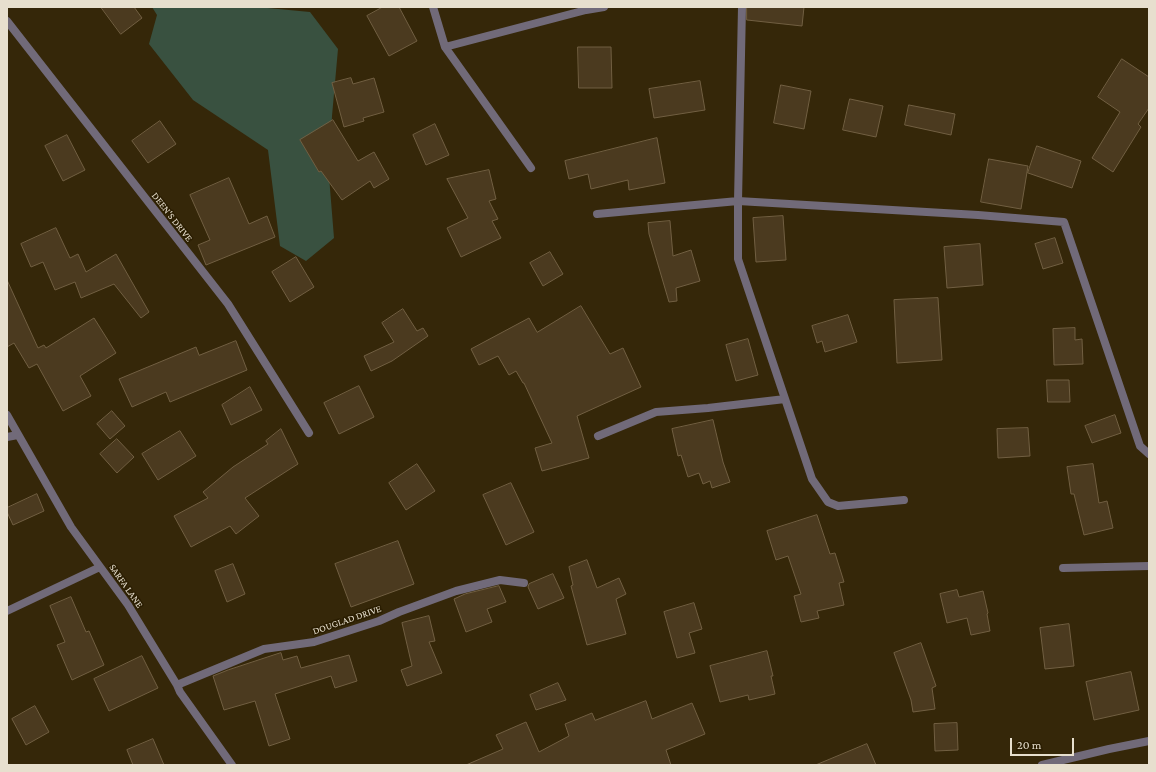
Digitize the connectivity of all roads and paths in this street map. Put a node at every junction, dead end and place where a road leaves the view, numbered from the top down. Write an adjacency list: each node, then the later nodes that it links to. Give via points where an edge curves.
1 (433, 7): 5 (street)
2 (604, 7): 5 (street)
3 (742, 7): 7 (street)
4 (7, 21): 11 (street, DEEN'S DRIVE, via 228,304)
5 (445, 47): 6 (street)
6 (531, 168)
7 (738, 200): 8 (street); 9 (street, via 738,259); 15 (street, via 1064,222 1140,446)
8 (597, 214)
9 (785, 399): 13 (street, via 656,412); 16 (street, via 812,479 828,502 838,506)
10 (7, 416): 12 (street, SARFA LANE)
11 (309, 433)
12 (18, 435): 14 (street); 18 (street, SARFA LANE, via 71,527)
13 (598, 436)
14 (7, 437)
15 (1149, 454)
16 (904, 500)
17 (1149, 566): 19 (street)
18 (100, 567): 21 (street); 22 (street, SARFA LANE, via 128,605)
19 (1063, 568)
20 (524, 583): 22 (street, DOUGLAD DRIVE, via 500,580 456,592 314,642 264,649)
21 (7, 611)
22 (178, 685): 24 (street, SARFA LANE, via 180,692)
23 (1149, 741): 25 (street)
24 (232, 765)
25 (1042, 765)

